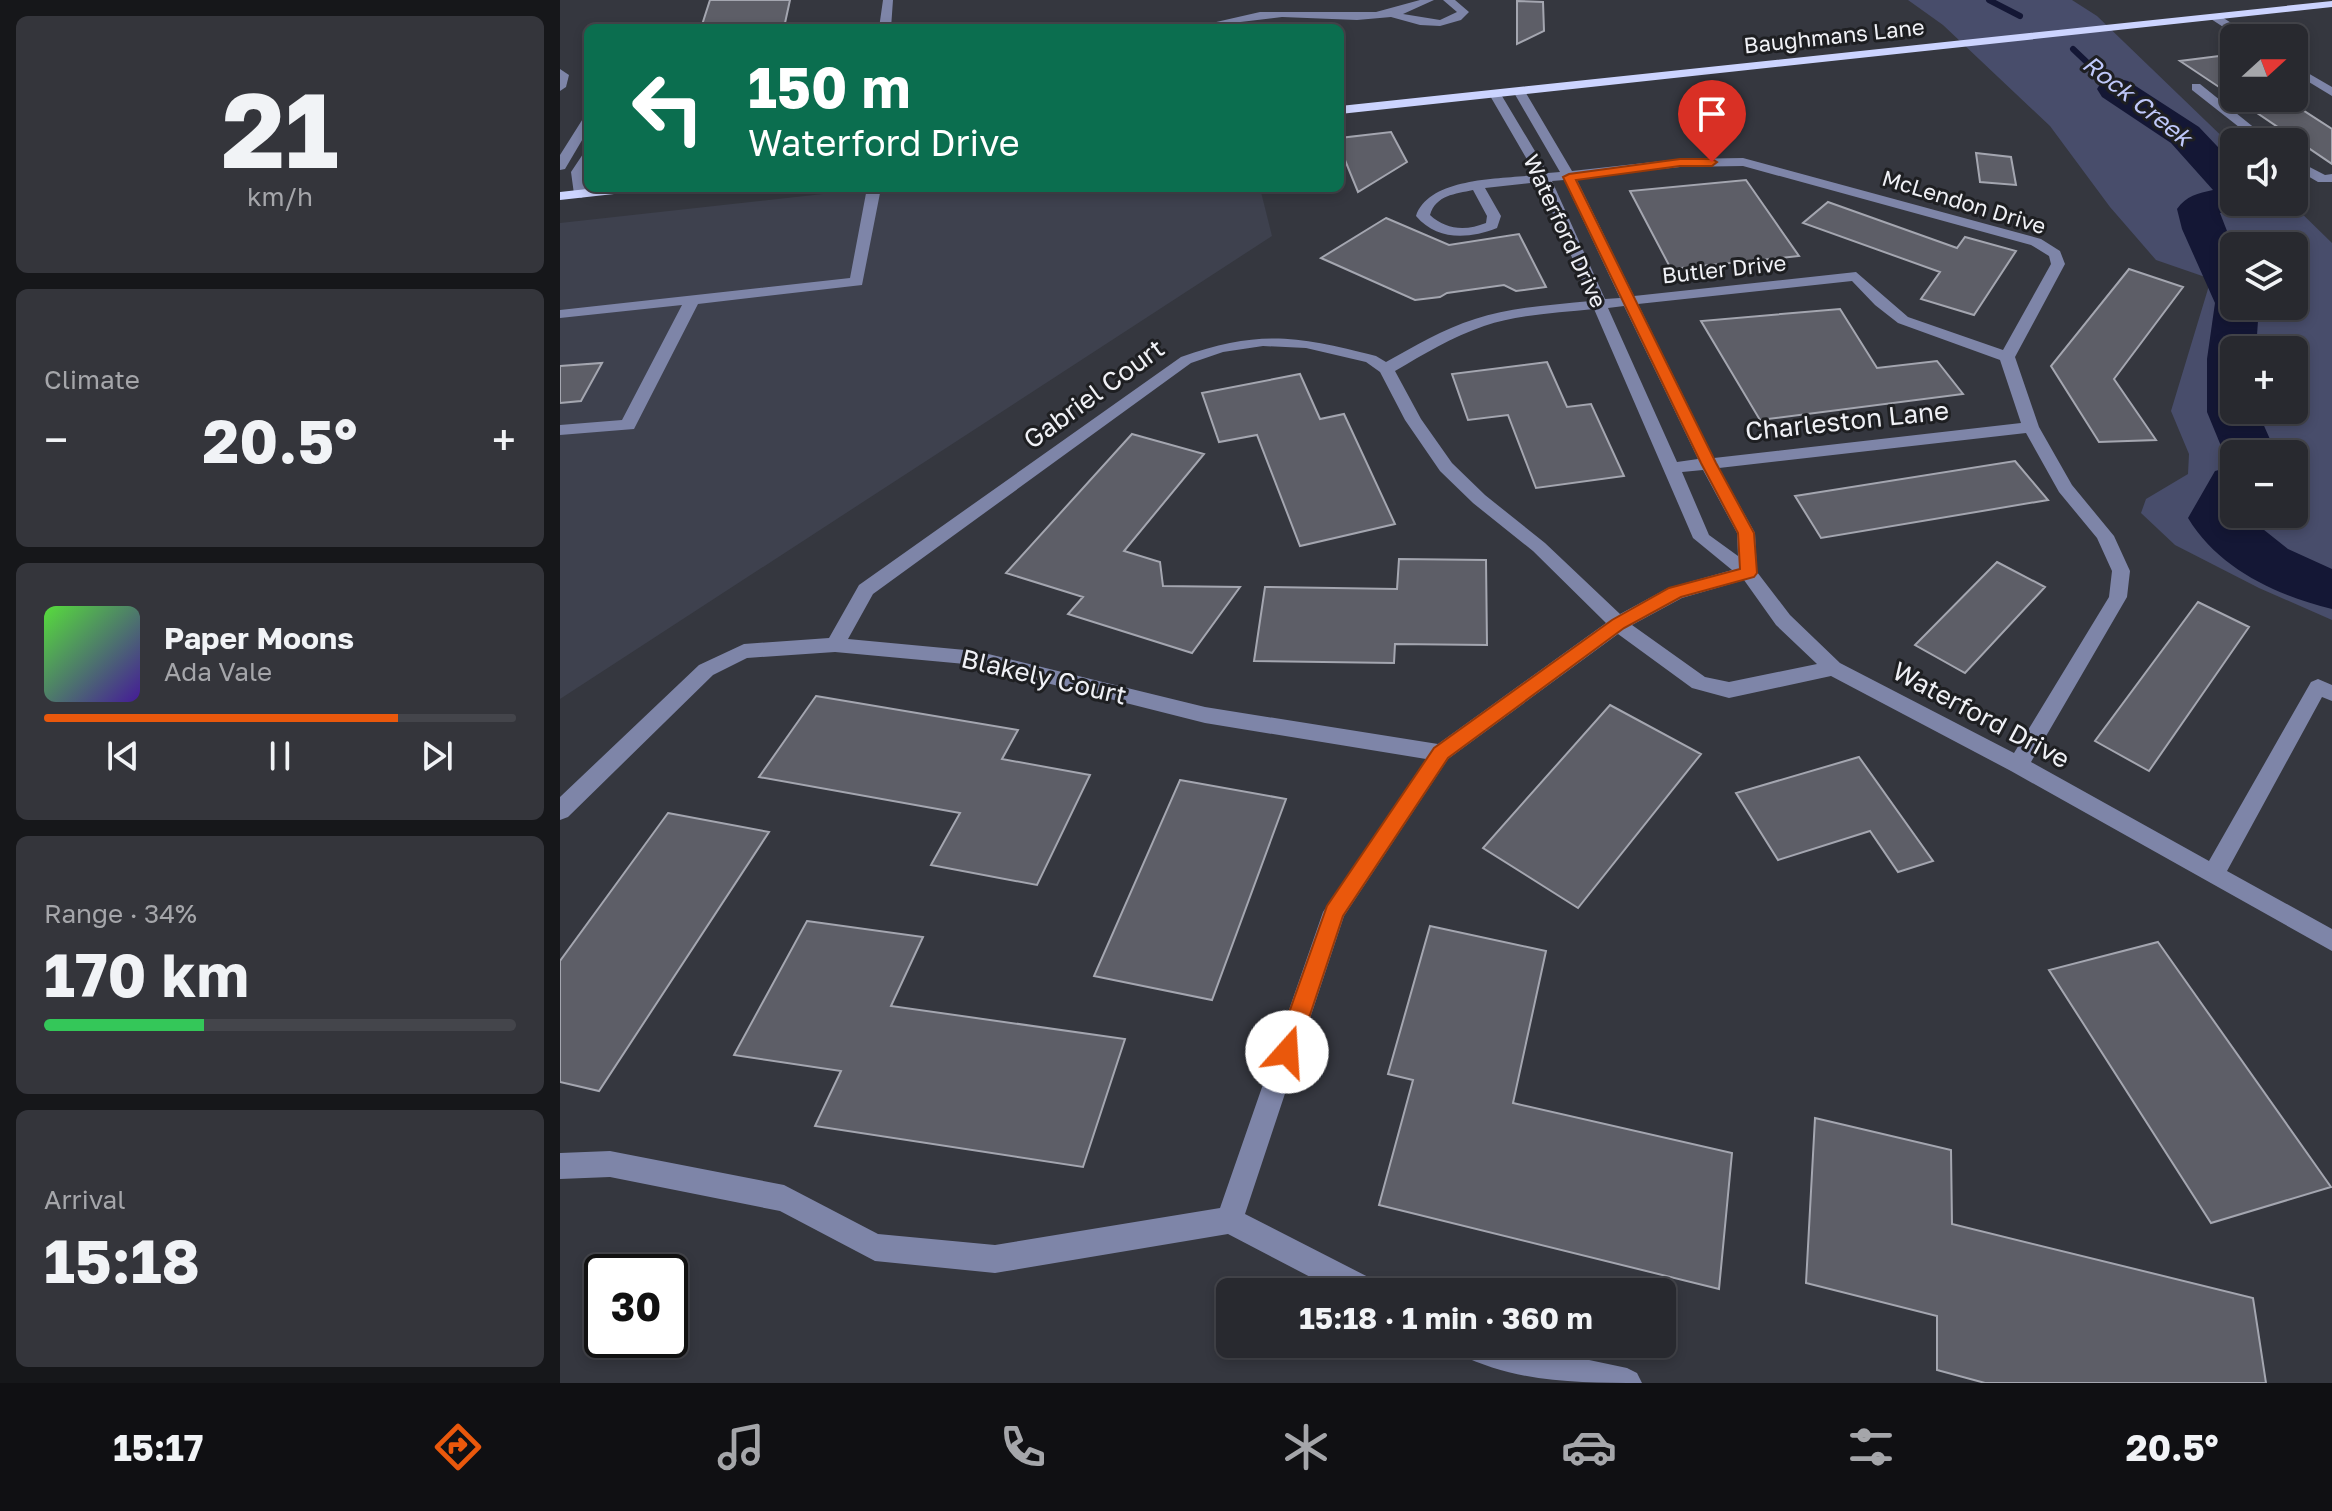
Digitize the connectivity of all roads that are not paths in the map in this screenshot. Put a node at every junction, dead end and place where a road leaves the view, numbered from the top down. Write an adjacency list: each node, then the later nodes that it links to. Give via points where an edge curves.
1 (888, 0): 7 (street)
2 (1429, 0): 5 (street)
3 (1448, 0): 5 (street, via 1464,12 1459,19 1420,22)
4 (2332, 4): 6 (main road, Baughmans Lane)
5 (1392, 14): 8 (street, via 1281,14)
6 (2215, 17): 9 (street); 14 (main road, Baughmans Lane)
7 (885, 24)
8 (1214, 24)
9 (2226, 24)
10 (560, 72): 12 (street)
11 (2308, 77): 15 (street)
12 (560, 87)
13 (2196, 87): 19 (street)
14 (1519, 91): 16 (main road, Baughmans Lane); 25 (street, Waterford Drive)
15 (2332, 92)
16 (1495, 94): 17 (main road, Baughmans Lane); 26 (street, Waterford Drive)
17 (1344, 110)
18 (584, 126): 20 (street)
19 (2248, 128)
20 (570, 153): 21 (street); 23 (street)
21 (584, 154)
22 (584, 161): 31 (street, via 578,172)
23 (560, 166)
24 (2308, 171): 27 (street)
25 (1569, 177): 26 (street); 34 (street, Waterford Drive); 37 (street, McLendon Drive, via 1680,163 1743,162 2036,242 2055,254 2058,264)
26 (1544, 178): 28 (street); 35 (street, Waterford Drive)
27 (2332, 178)
28 (1477, 185): 28 (street, via 1442,193 1427,203 1423,216 1433,227 1453,233 1492,225 1494,216)
29 (598, 192): 31 (main road)
30 (873, 192): 33 (street, via 857,282)
31 (581, 194): 32 (main road)
32 (560, 196)
33 (693, 299): 36 (street); 40 (street, via 628,425)
34 (1632, 301): 35 (street, Butler Drive); 37 (street, Butler Drive, via 1856,276 1903,320); 41 (street, Waterford Drive)
35 (1600, 303): 38 (street, Butler Drive, via 1481,322); 42 (street, Waterford Drive)
36 (560, 314)
37 (2007, 357): 39 (street)
38 (1386, 369): 44 (street, via 1446,467); 45 (street, Gabriel Court, via 1352,353 1277,341 1220,348 1186,360 866,590)
39 (2031, 427): 41 (street, Charleston Lane); 49 (street, via 2065,488 2105,536 2121,571 2118,597)
40 (560, 430)
41 (1708, 463): 42 (street, Charleston Lane); 43 (street, Waterford Drive, via 1746,533)
42 (1669, 468): 43 (street, Waterford Drive, via 1702,538)
43 (1748, 573): 44 (street, via 1675,593); 46 (street, Waterford Drive, via 1783,620)
44 (1618, 624): 46 (street, via 1699,683 1729,690); 48 (street)
45 (835, 645): 48 (street, Blakely Court, via 976,658 1205,715); 50 (street, Blakely Court, via 744,651 706,670)
46 (1833, 668): 49 (street, Waterford Drive)
47 (2332, 693): 51 (street, via 2318,687)
48 (1441, 753): 54 (street, via 1334,912)
49 (2018, 765): 51 (street, Waterford Drive)
50 (560, 811)
51 (2214, 874): 52 (street, Waterford Drive)
52 (2332, 941)
53 (560, 1166): 54 (street, via 610,1164 784,1198 875,1247 995,1259)
54 (1229, 1220): 55 (street)
55 (1341, 1278)
56 (1510, 1358): 57 (street)
57 (1627, 1383)

